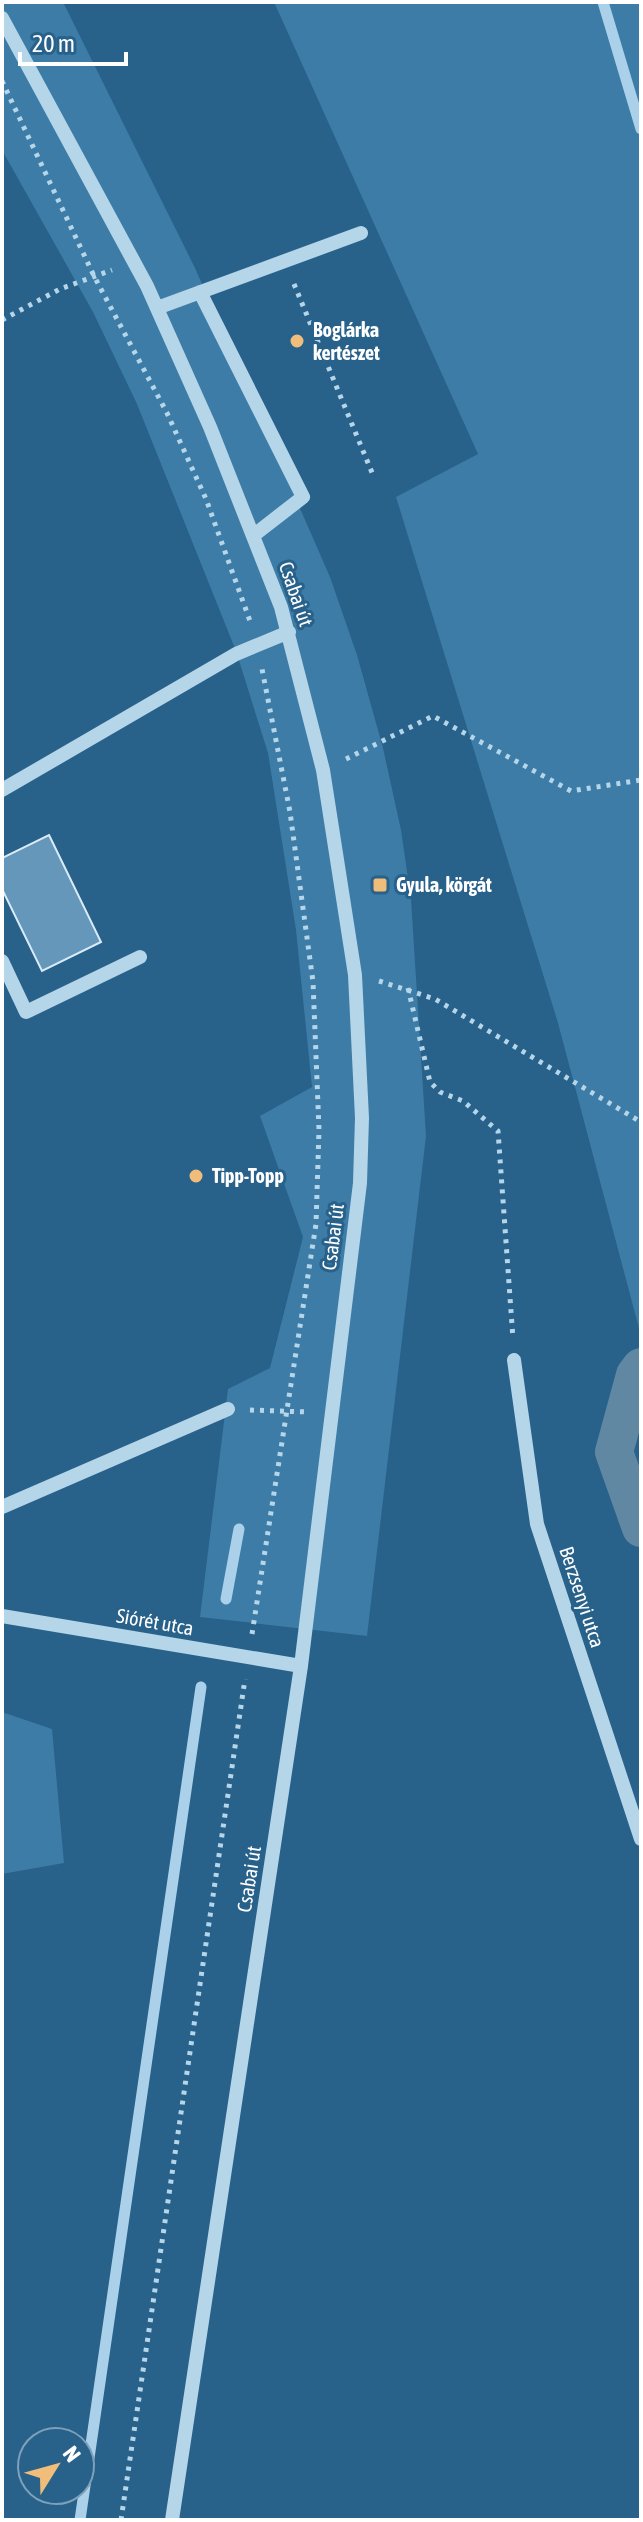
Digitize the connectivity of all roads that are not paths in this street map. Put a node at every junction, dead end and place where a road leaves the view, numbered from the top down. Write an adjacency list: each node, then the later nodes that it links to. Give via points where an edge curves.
1 (2, 18): 4 (street, Csabai út)
2 (361, 233): 3 (street)
3 (200, 292): 4 (street); 5 (street, via 303,497)
4 (157, 308): 5 (street, Csabai út)
5 (254, 535): 6 (street, Csabai út)
6 (289, 632): 7 (street, via 236,654); 14 (street, Csabai út, via 323,770 355,975 362,1103 360,1183)
7 (2, 790)
8 (140, 957): 9 (street, via 26,1012)
9 (2, 961)
10 (514, 1360): 15 (street, Berzsenyi utca, via 537,1524)
11 (228, 1409): 12 (street)
12 (2, 1507)
13 (2, 1616): 14 (street, Siórét utca)
14 (301, 1666): 16 (street, Csabai út)
15 (641, 1839)
16 (172, 2520)

